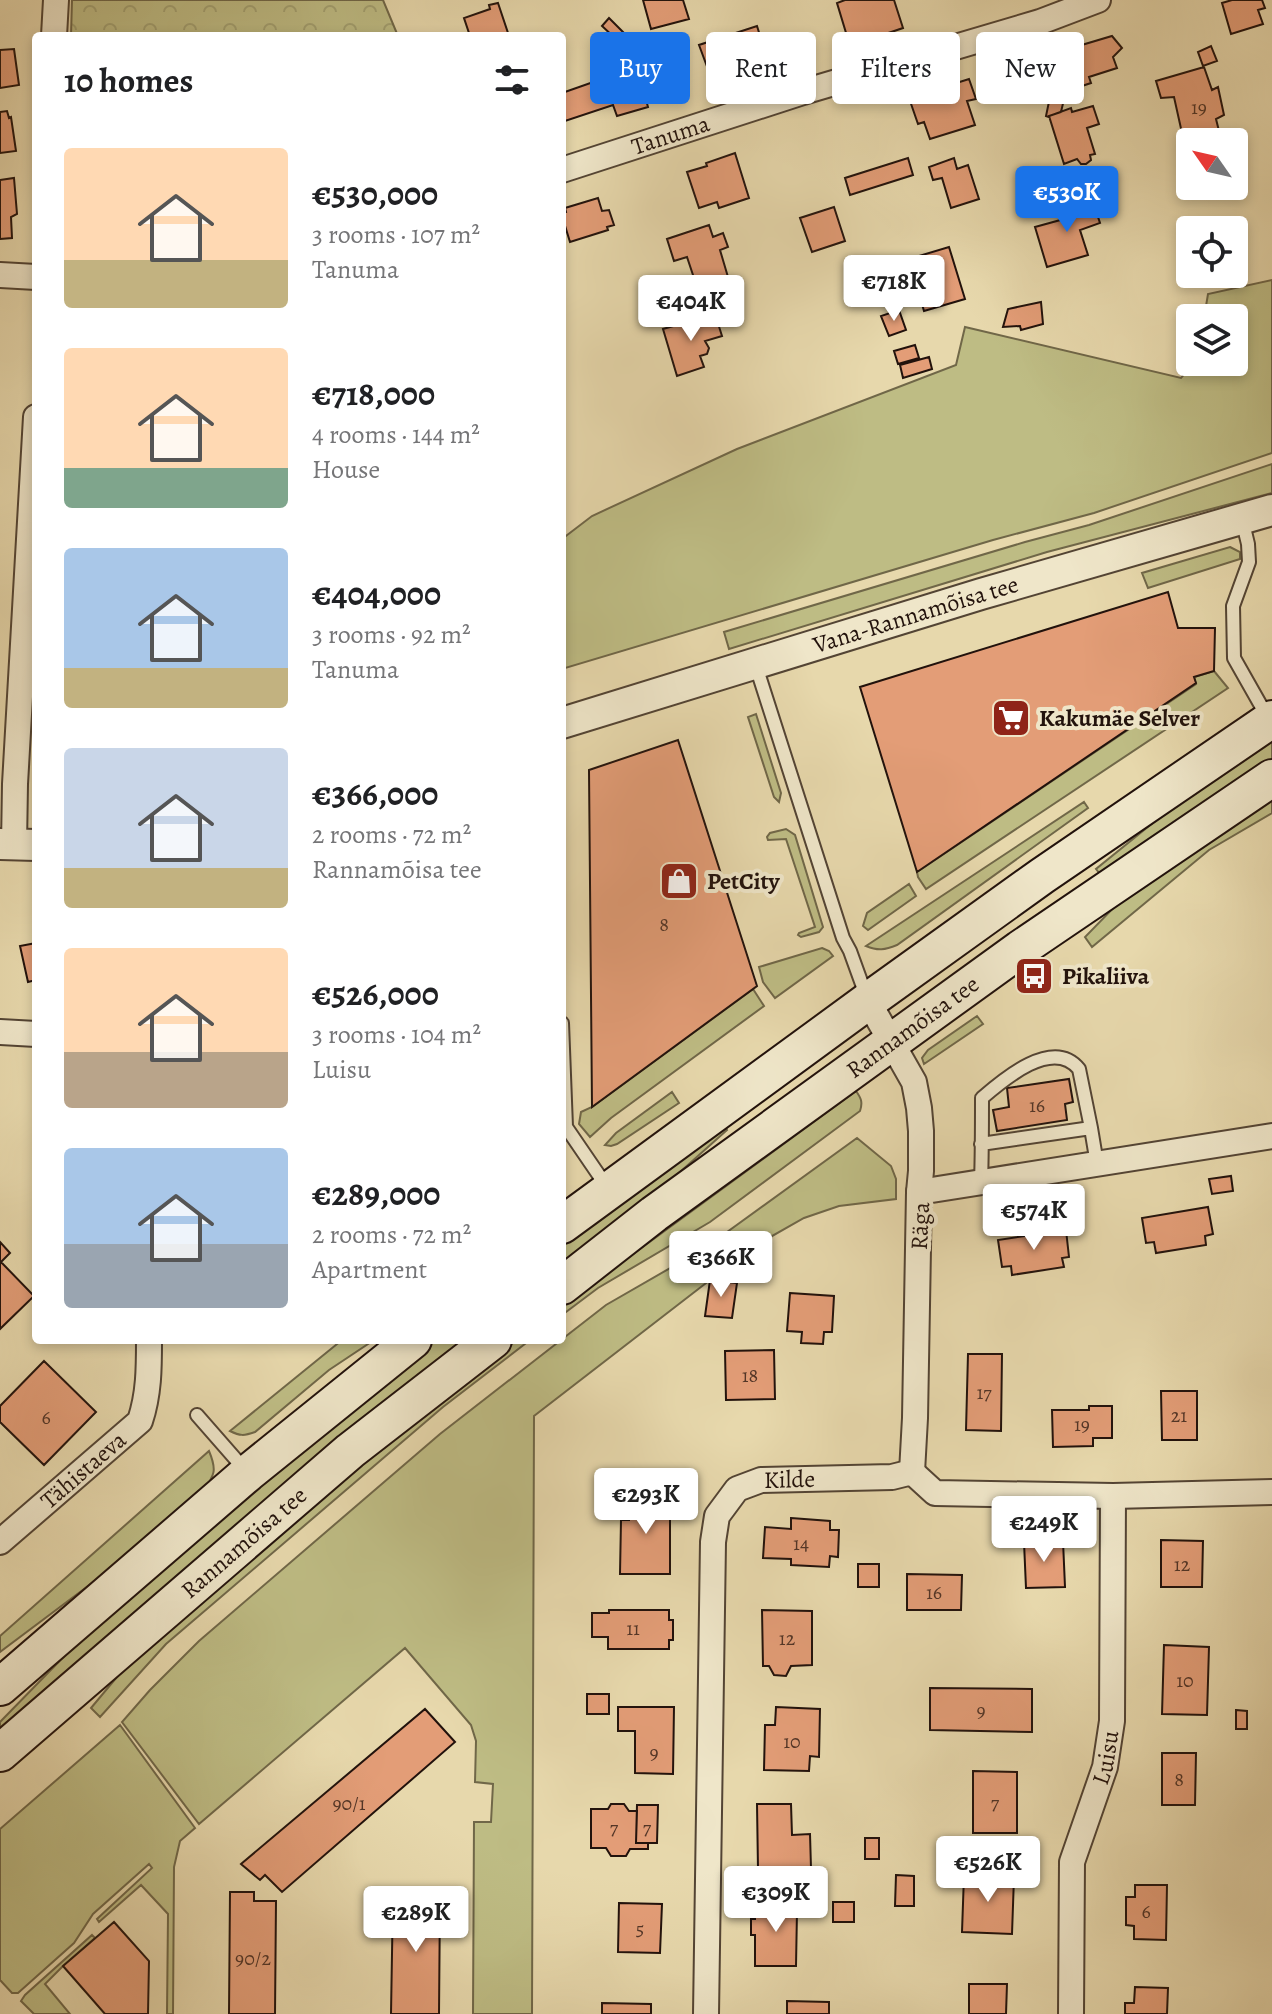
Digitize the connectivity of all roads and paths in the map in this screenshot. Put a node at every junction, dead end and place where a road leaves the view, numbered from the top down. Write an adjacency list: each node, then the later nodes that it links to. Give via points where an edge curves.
1 (56, 0): 3 (street)
2 (1098, 0): 4 (street, Tanuma)
3 (54, 32)
4 (566, 169)
5 (0, 275): 6 (street)
6 (32, 277)
7 (32, 487): 14 (street, via 15,784)
8 (1272, 510): 9 (street, Vana-Rannamõisa tee)
9 (1242, 519): 10 (street, Vana-Rannamõisa tee); 11 (lane, via 1249,562 1233,606 1234,658)
10 (755, 663): 12 (street, Vana-Rannamõisa tee); 15 (lane)
11 (1271, 720): 15 (main road, Rannamõisa tee)
12 (566, 722)
13 (1272, 778): 18 (main road, Rannamõisa tee)
14 (17, 844)
15 (868, 1001): 18 (street); 25 (main road, Rannamõisa tee)
16 (0, 1032): 17 (street)
17 (32, 1034)
18 (892, 1041): 26 (street, via 914,1082 919,1108); 28 (main road, Rannamõisa tee)
19 (566, 1127): 25 (lane)
20 (1091, 1128): 22 (lane); 22 (lane, via 1079,1069 1073,1062 1051,1057 1017,1071 982,1098); 23 (lane)
21 (1272, 1136): 23 (street, Räga)
22 (981, 1144): 24 (lane)
23 (1097, 1164): 24 (street, Räga)
24 (981, 1182): 26 (street, Räga)
25 (609, 1190): 27 (main road, Rannamõisa tee)
26 (919, 1192): 33 (street, Räga)
27 (566, 1222)
28 (566, 1283)
29 (149, 1344): 37 (street, Tähistaeva, via 149,1379 140,1421)
30 (408, 1344): 34 (main road, Rannamõisa tee)
31 (488, 1344): 39 (main road, Rannamõisa tee, via 350,1451)
32 (197, 1415): 34 (lane)
33 (912, 1472): 36 (street, via 935,1493); 40 (street, Kilde, via 761,1480 737,1489 717,1516)
34 (248, 1473): 38 (main road, Rannamõisa tee)
35 (1272, 1492): 36 (street)
36 (1113, 1496): 41 (street, Luisu, via 1112,1721 1105,1767 1072,1862)
37 (0, 1542)
38 (0, 1687)
39 (0, 1753)
40 (706, 2014)
41 (1071, 2014)

